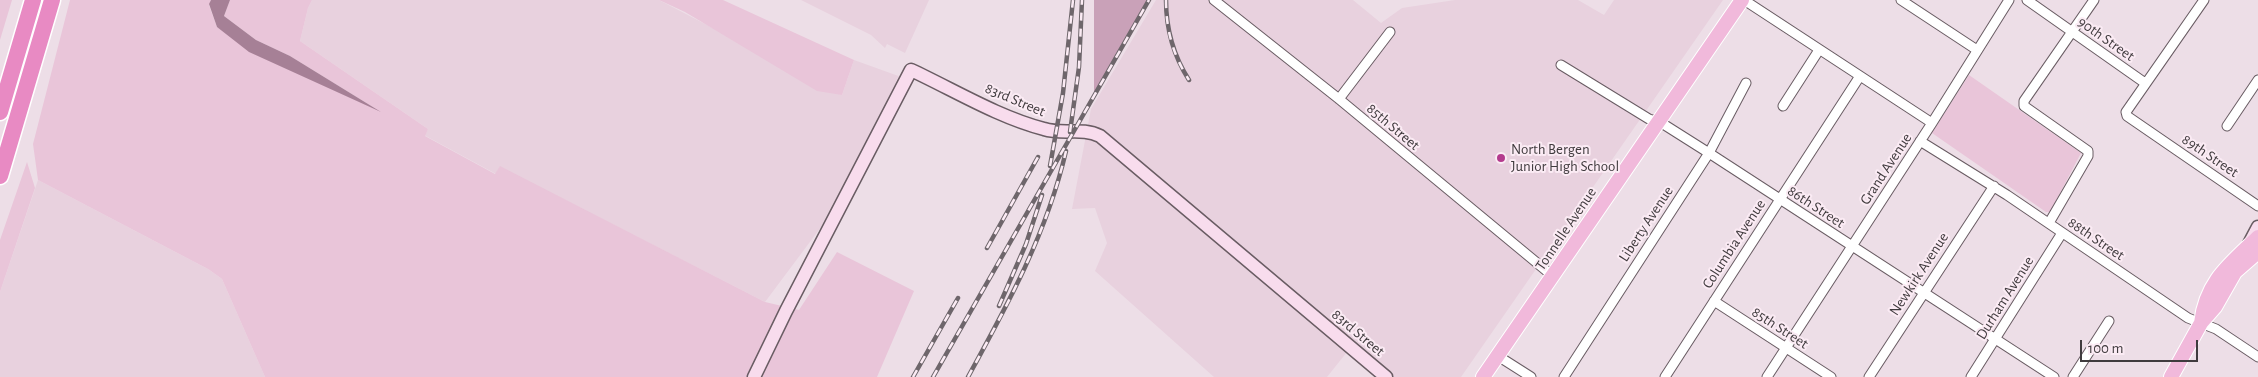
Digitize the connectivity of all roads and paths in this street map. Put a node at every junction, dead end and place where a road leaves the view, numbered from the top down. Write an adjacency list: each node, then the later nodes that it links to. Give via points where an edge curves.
1 (33, 0): 21 (highway)
2 (52, 0): 27 (highway)
3 (1214, 0): 19 (street, 85th Street)
4 (1743, 0): 12 (street); 22 (main road, Tonnelle Avenue)
5 (1901, 0): 13 (street)
6 (2009, 0): 13 (street, Grand Avenue)
7 (2027, 0): 10 (street, 90th Street)
8 (2094, 0): 10 (street)
9 (2204, 0): 18 (street)
10 (2071, 31): 18 (street, 90th Street); 31 (street, via 2026,95 2024,106 2088,151)
11 (1390, 32): 19 (street)
12 (1818, 50): 15 (street); 20 (street)
13 (1977, 50): 23 (street, Grand Avenue)
14 (1561, 65): 22 (street, 86th Street, via 1649,119)
15 (1860, 76): 23 (street); 29 (street, Columbia Avenue)
16 (2258, 80): 24 (street)
17 (1746, 83): 26 (street, Liberty Avenue)
18 (2145, 83): 30 (street, 89th Street, via 2126,112 2127,116)
19 (1339, 99): 36 (street, 85th Street)
20 (1783, 106)
21 (0, 112)
22 (1660, 122): 26 (street, 86th Street); 36 (main road, Tonnelle Avenue)
23 (1932, 123): 25 (street, Grand Avenue)
24 (2227, 126)
25 (1920, 141): 28 (street, 88th Street); 35 (street, Grand Avenue)
26 (1709, 153): 29 (street, 86th Street); 49 (street, Liberty Avenue)
27 (0, 176)
28 (1994, 186): 31 (street, 88th Street); 37 (street, Newkirk Avenue)
29 (1780, 200): 35 (street, 86th Street); 38 (street, Columbia Avenue)
30 (2258, 206)
31 (2049, 223): 33 (street, 88th Street)
32 (2258, 226): 34 (street)
33 (2062, 233): 40 (street, 88th Street, via 2188,318); 41 (street, Durham Avenue)
34 (2255, 245): 40 (main road); 40 (main road, via 2225,267 2204,305)
35 (1851, 247): 37 (street, 86th Street); 42 (street, Grand Avenue)
36 (1554, 277): 43 (main road, Tonnelle Avenue)
37 (1923, 292): 41 (street, 86th Street); 53 (street, Newkirk Avenue)
38 (1714, 301): 42 (street, 85th Street); 50 (street, Columbia Avenue)
39 (2109, 321): 56 (street)
40 (2202, 323): 44 (street, 88th Street); 57 (main road)
41 (1996, 338): 54 (street, Durham Avenue); 55 (street, 86th Street)
42 (1785, 348): 51 (street, Grand Avenue); 52 (street, 85th Street)
43 (1498, 356): 47 (main road, Tonnelle Avenue); 48 (street)
44 (2258, 357)
45 (754, 377): 46 (street, 83rd Street, via 911,70 998,112 1044,130 1081,130 1100,136)
46 (1386, 377)
47 (1483, 377)
48 (1531, 377)
49 (1564, 377)
50 (1665, 377)
51 (1767, 377)
52 (1831, 377)
53 (1869, 377)
54 (1971, 377)
55 (2054, 377)
56 (2073, 377)
57 (2171, 377)

